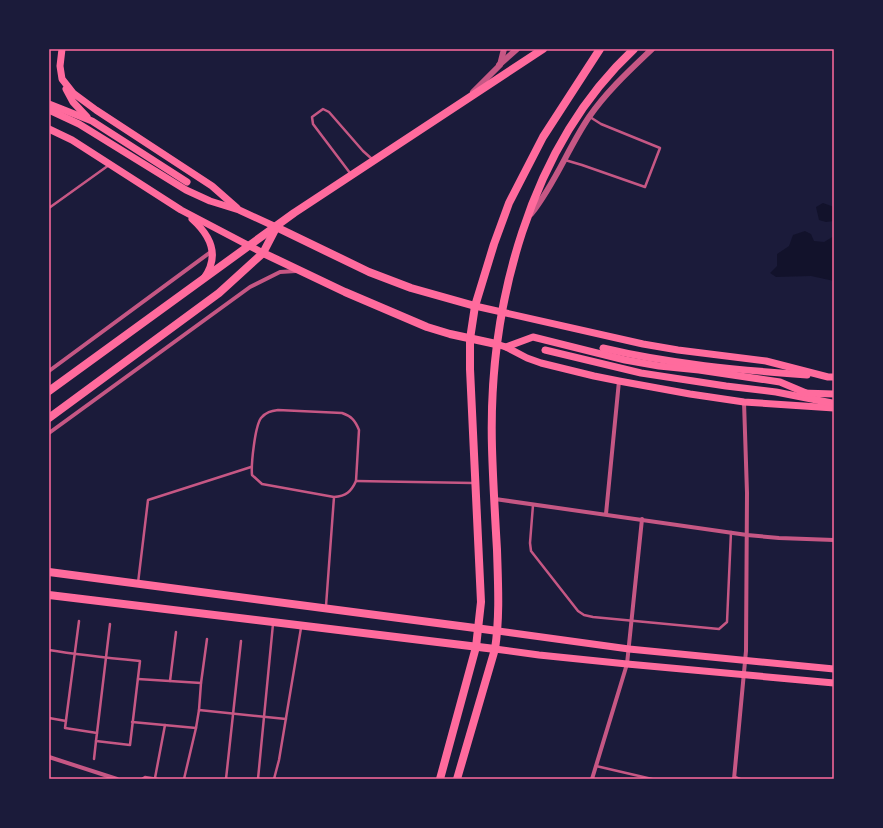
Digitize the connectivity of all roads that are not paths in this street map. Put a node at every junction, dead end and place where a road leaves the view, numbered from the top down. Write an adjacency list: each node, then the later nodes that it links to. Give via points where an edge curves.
1 (62, 49): 9 (main road)
2 (504, 49): 8 (street)
3 (517, 49): 8 (street)
4 (543, 49): 10 (main road)
5 (600, 49): 31 (main road, via 555,117 526,168 509,203)
6 (634, 49): 24 (main road, via 600,84 573,123)
7 (652, 49): 13 (street, via 613,87)
8 (498, 66): 10 (street)
9 (62, 79): 14 (main road, via 73,102); 23 (main road, via 73,93 198,176)
10 (466, 99): 16 (main road)
11 (49, 104): 14 (main road)
12 (49, 110): 23 (main road, via 85,128 186,190 210,202)
13 (589, 117): 17 (street); 17 (lane, via 660,148 645,187)
14 (92, 121): 20 (main road)
15 (49, 129): 18 (main road)
16 (374, 160): 19 (main road); 19 (lane, via 329,112 323,109 312,117 313,124)
17 (564, 160): 24 (street, via 544,198)
18 (110, 164): 21 (lane); 22 (main road)
19 (352, 175): 25 (main road)
20 (188, 182)
21 (49, 208)
22 (181, 210): 26 (main road); 27 (main road, via 194,220 206,235)
23 (239, 210): 25 (main road)
24 (526, 220): 32 (main road)
25 (276, 227): 26 (main road); 28 (main road); 31 (main road, via 369,272 411,288)
26 (249, 246): 28 (main road); 30 (main road)
27 (212, 251): 30 (main road, via 210,268); 38 (street)
28 (263, 254): 29 (main road); 48 (main road, via 189,316)
29 (308, 274): 33 (main road, via 428,327); 49 (street, via 280,272 250,287)
30 (202, 280): 41 (main road)
31 (475, 306): 32 (main road); 33 (main road)
32 (502, 312): 34 (main road); 39 (main road, via 643,344 766,361)
33 (470, 339): 34 (main road); 52 (main road)
34 (496, 344): 35 (main road); 54 (main road, via 492,445)
35 (506, 346): 40 (main road, via 541,363); 43 (main road, via 533,337 626,360 780,382)
36 (603, 348): 39 (main road, via 678,363)
37 (545, 350): 42 (main road, via 641,373)
38 (49, 371)
39 (831, 377)
40 (619, 381): 45 (main road); 56 (street)
41 (49, 391)
42 (776, 392): 43 (main road); 46 (main road)
43 (806, 393): 44 (main road)
44 (834, 394)
45 (744, 402): 47 (main road); 59 (street)
46 (834, 404)
47 (834, 408)
48 (49, 418)
49 (49, 433)
50 (251, 467): 51 (lane, via 257,426 265,414 278,410 342,413 356,422 359,430); 53 (lane, via 252,474 262,484); 62 (lane, via 148,500)
51 (356, 481): 52 (lane); 53 (lane, via 349,493)
52 (475, 483): 70 (main road, via 481,602)
53 (334, 497): 64 (lane)
54 (494, 498): 55 (street); 71 (main road)
55 (533, 504): 56 (street); 65 (lane, via 531,551 578,611 593,618)
56 (606, 514): 57 (street)
57 (642, 519): 58 (street); 65 (street)
58 (731, 532): 59 (street); 65 (lane, via 728,617 723,626 714,629)
59 (747, 535): 60 (street); 81 (street)
60 (834, 540)
61 (49, 572): 62 (main road)
62 (138, 584): 64 (main road)
63 (49, 595): 67 (main road)
64 (325, 609): 70 (main road)
65 (632, 620): 77 (street)
66 (79, 621): 79 (lane)
67 (274, 621): 69 (main road); 91 (lane)
68 (110, 624): 80 (lane)
69 (302, 625): 75 (main road); 93 (lane)
70 (479, 628): 71 (main road); 75 (main road)
71 (498, 630): 76 (main road); 77 (main road)
72 (176, 632): 86 (lane)
73 (207, 639): 87 (lane)
74 (241, 641): 90 (lane)
75 (476, 646): 76 (main road); 112 (main road)
76 (495, 649): 82 (main road); 113 (main road)
77 (629, 649): 81 (main road); 82 (street)
78 (49, 650): 79 (lane)
79 (75, 654): 80 (lane); 94 (lane)
80 (106, 657): 85 (lane, via 140,661); 98 (lane)
81 (746, 660): 83 (main road); 84 (street)
82 (627, 664): 84 (main road); 102 (street)
83 (834, 668)
84 (744, 676): 88 (main road); 104 (street)
85 (138, 679): 86 (lane); 95 (lane)
86 (170, 681): 87 (lane)
87 (201, 683): 89 (lane)
88 (834, 683)
89 (199, 710): 90 (lane); 97 (lane)
90 (234, 714): 91 (lane); 109 (lane)
91 (264, 717): 93 (lane); 110 (lane)
92 (49, 718): 94 (lane)
93 (286, 719): 111 (lane)
94 (66, 721): 98 (lane, via 66,728)
95 (132, 722): 96 (lane); 99 (lane, via 130,745)
96 (165, 725): 97 (lane); 103 (lane)
97 (196, 728): 108 (lane)
98 (96, 733): 99 (lane)
99 (96, 741): 101 (lane)
100 (49, 757): 105 (street)
101 (94, 759)
102 (596, 765): 114 (street); 115 (lane)
103 (155, 778): 106 (lane); 107 (lane)
104 (734, 778): 116 (lane)
105 (118, 779)
106 (142, 779)
107 (158, 779)
108 (184, 779)
109 (226, 779)
110 (258, 779)
111 (274, 779)
112 (440, 779)
113 (457, 779)
114 (592, 779)
115 (652, 779)
116 (740, 779)

